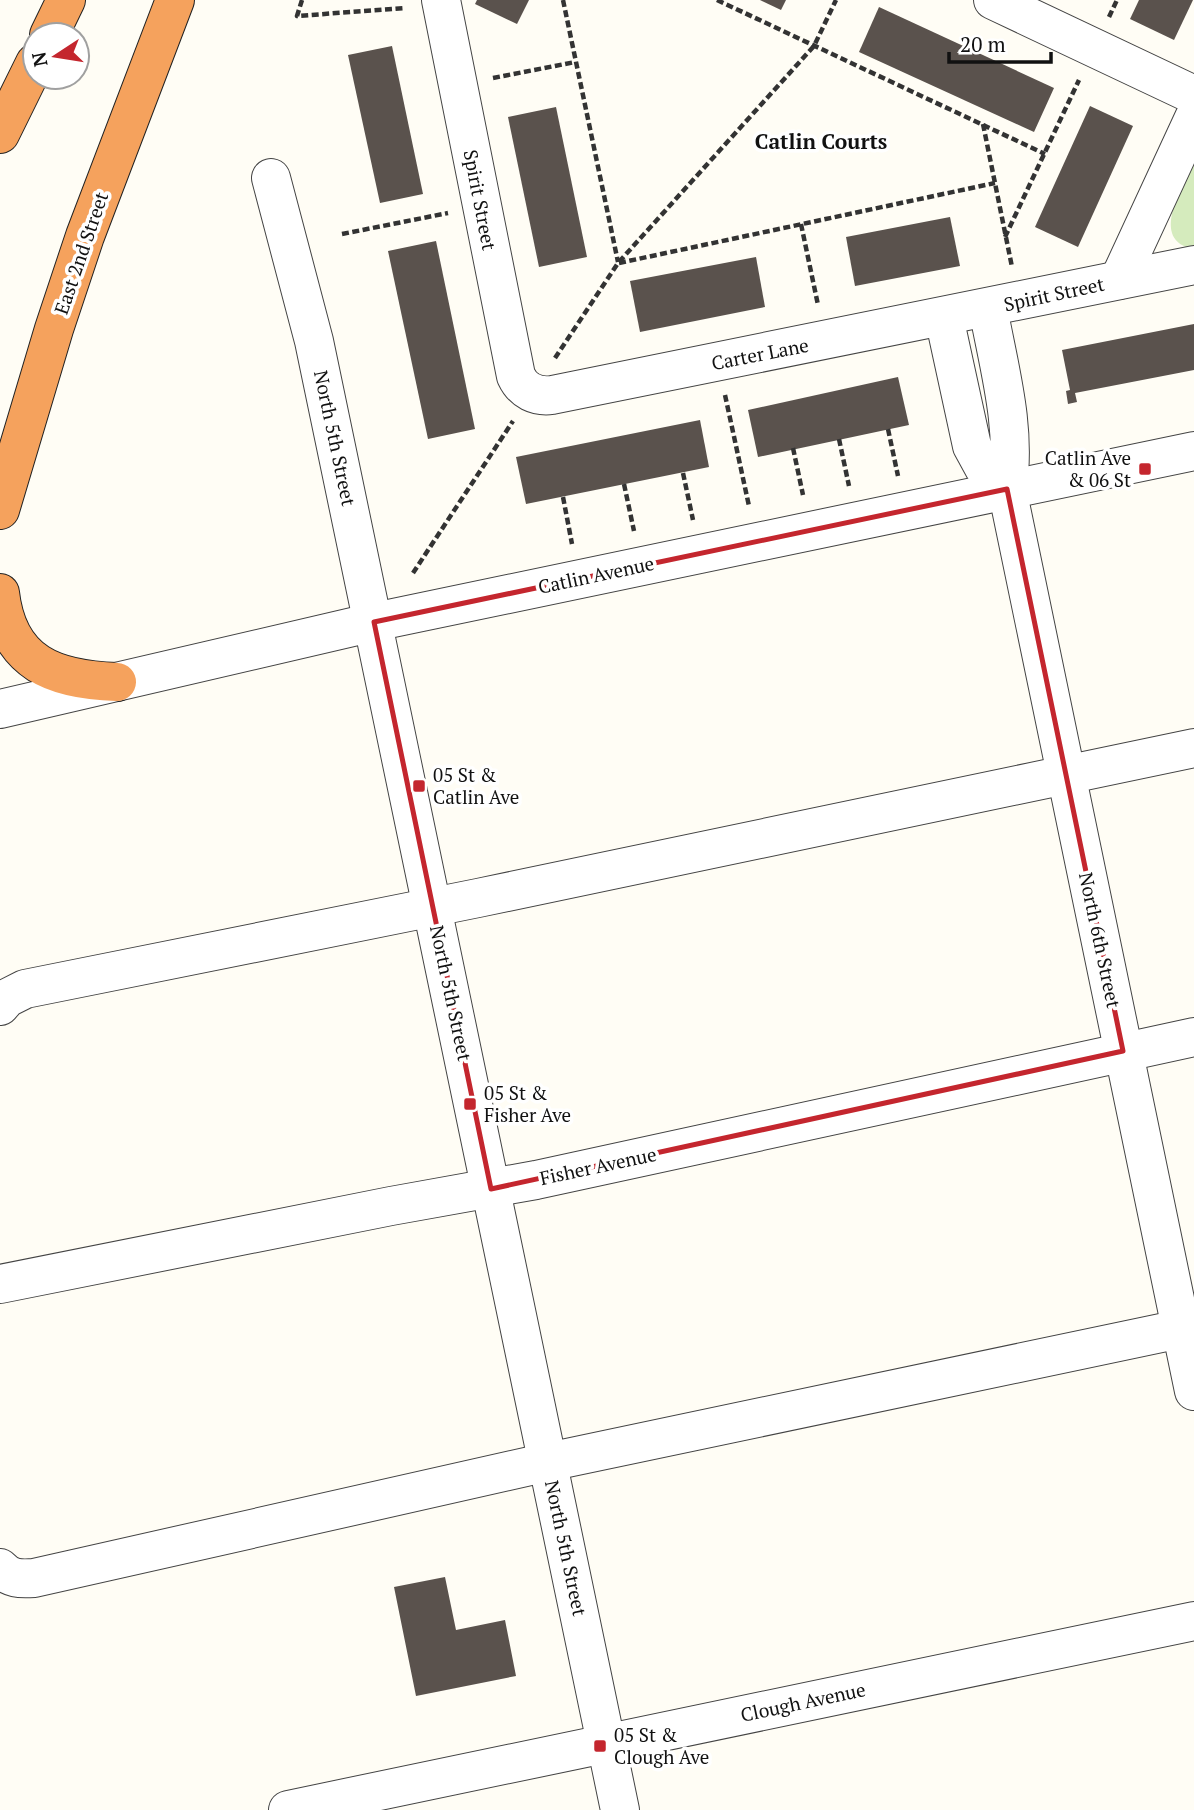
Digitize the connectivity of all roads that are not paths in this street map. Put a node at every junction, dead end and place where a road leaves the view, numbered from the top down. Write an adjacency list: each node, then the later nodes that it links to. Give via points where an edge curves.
1 (66, 0): 5 (highway)
2 (175, 0): 18 (highway, East 2nd Street, via 85,236)
3 (993, 0): 7 (street)
4 (426, 4): 15 (street, Spirit Street, via 516,376)
5 (56, 21)
6 (21, 91): 9 (highway)
7 (1194, 95)
8 (1194, 118): 12 (street)
9 (0, 134)
10 (271, 178): 20 (street, North 5th Street, via 314,341)
11 (1194, 265): 12 (street, Spirit Street)
12 (1119, 280): 13 (street, Spirit Street)
13 (988, 308): 14 (street, Carter Lane); 17 (street, North 6th Street, via 1009,423)
14 (944, 317): 15 (street, Carter Lane, via 552,395); 17 (street, via 972,446 984,468)
15 (531, 393)
16 (1194, 451): 17 (street, Catlin Avenue)
17 (1007, 489): 20 (street, Catlin Avenue); 24 (street, North 6th Street)
18 (0, 510)
19 (0, 593): 21 (highway, via 14,638 41,667 82,681)
20 (374, 622): 21 (street, Catlin Avenue); 25 (street, North 5th Street)
21 (117, 682): 22 (street, Catlin Avenue)
22 (0, 709)
23 (1194, 748): 24 (street)
24 (1066, 776): 25 (street); 28 (street, North 6th Street)
25 (433, 907): 26 (street, via 25,989); 29 (street, North 5th Street)
26 (0, 1006)
27 (1194, 1037): 28 (street, Fisher Avenue)
28 (1123, 1051): 29 (street, Fisher Avenue); 31 (street, North 6th Street)
29 (491, 1189): 30 (street, Fisher Avenue); 33 (street, North 5th Street)
30 (0, 1284)
31 (1188, 1327): 32 (street, North 6th Street); 33 (street)
32 (1194, 1391)
33 (548, 1462): 34 (street, via 34,1578 18,1579); 36 (street, North 5th Street)
34 (0, 1568)
35 (1194, 1621): 36 (street, Clough Avenue)
36 (606, 1742): 37 (street, Clough Avenue); 38 (street, North 5th Street)
37 (288, 1810)
38 (620, 1810)

